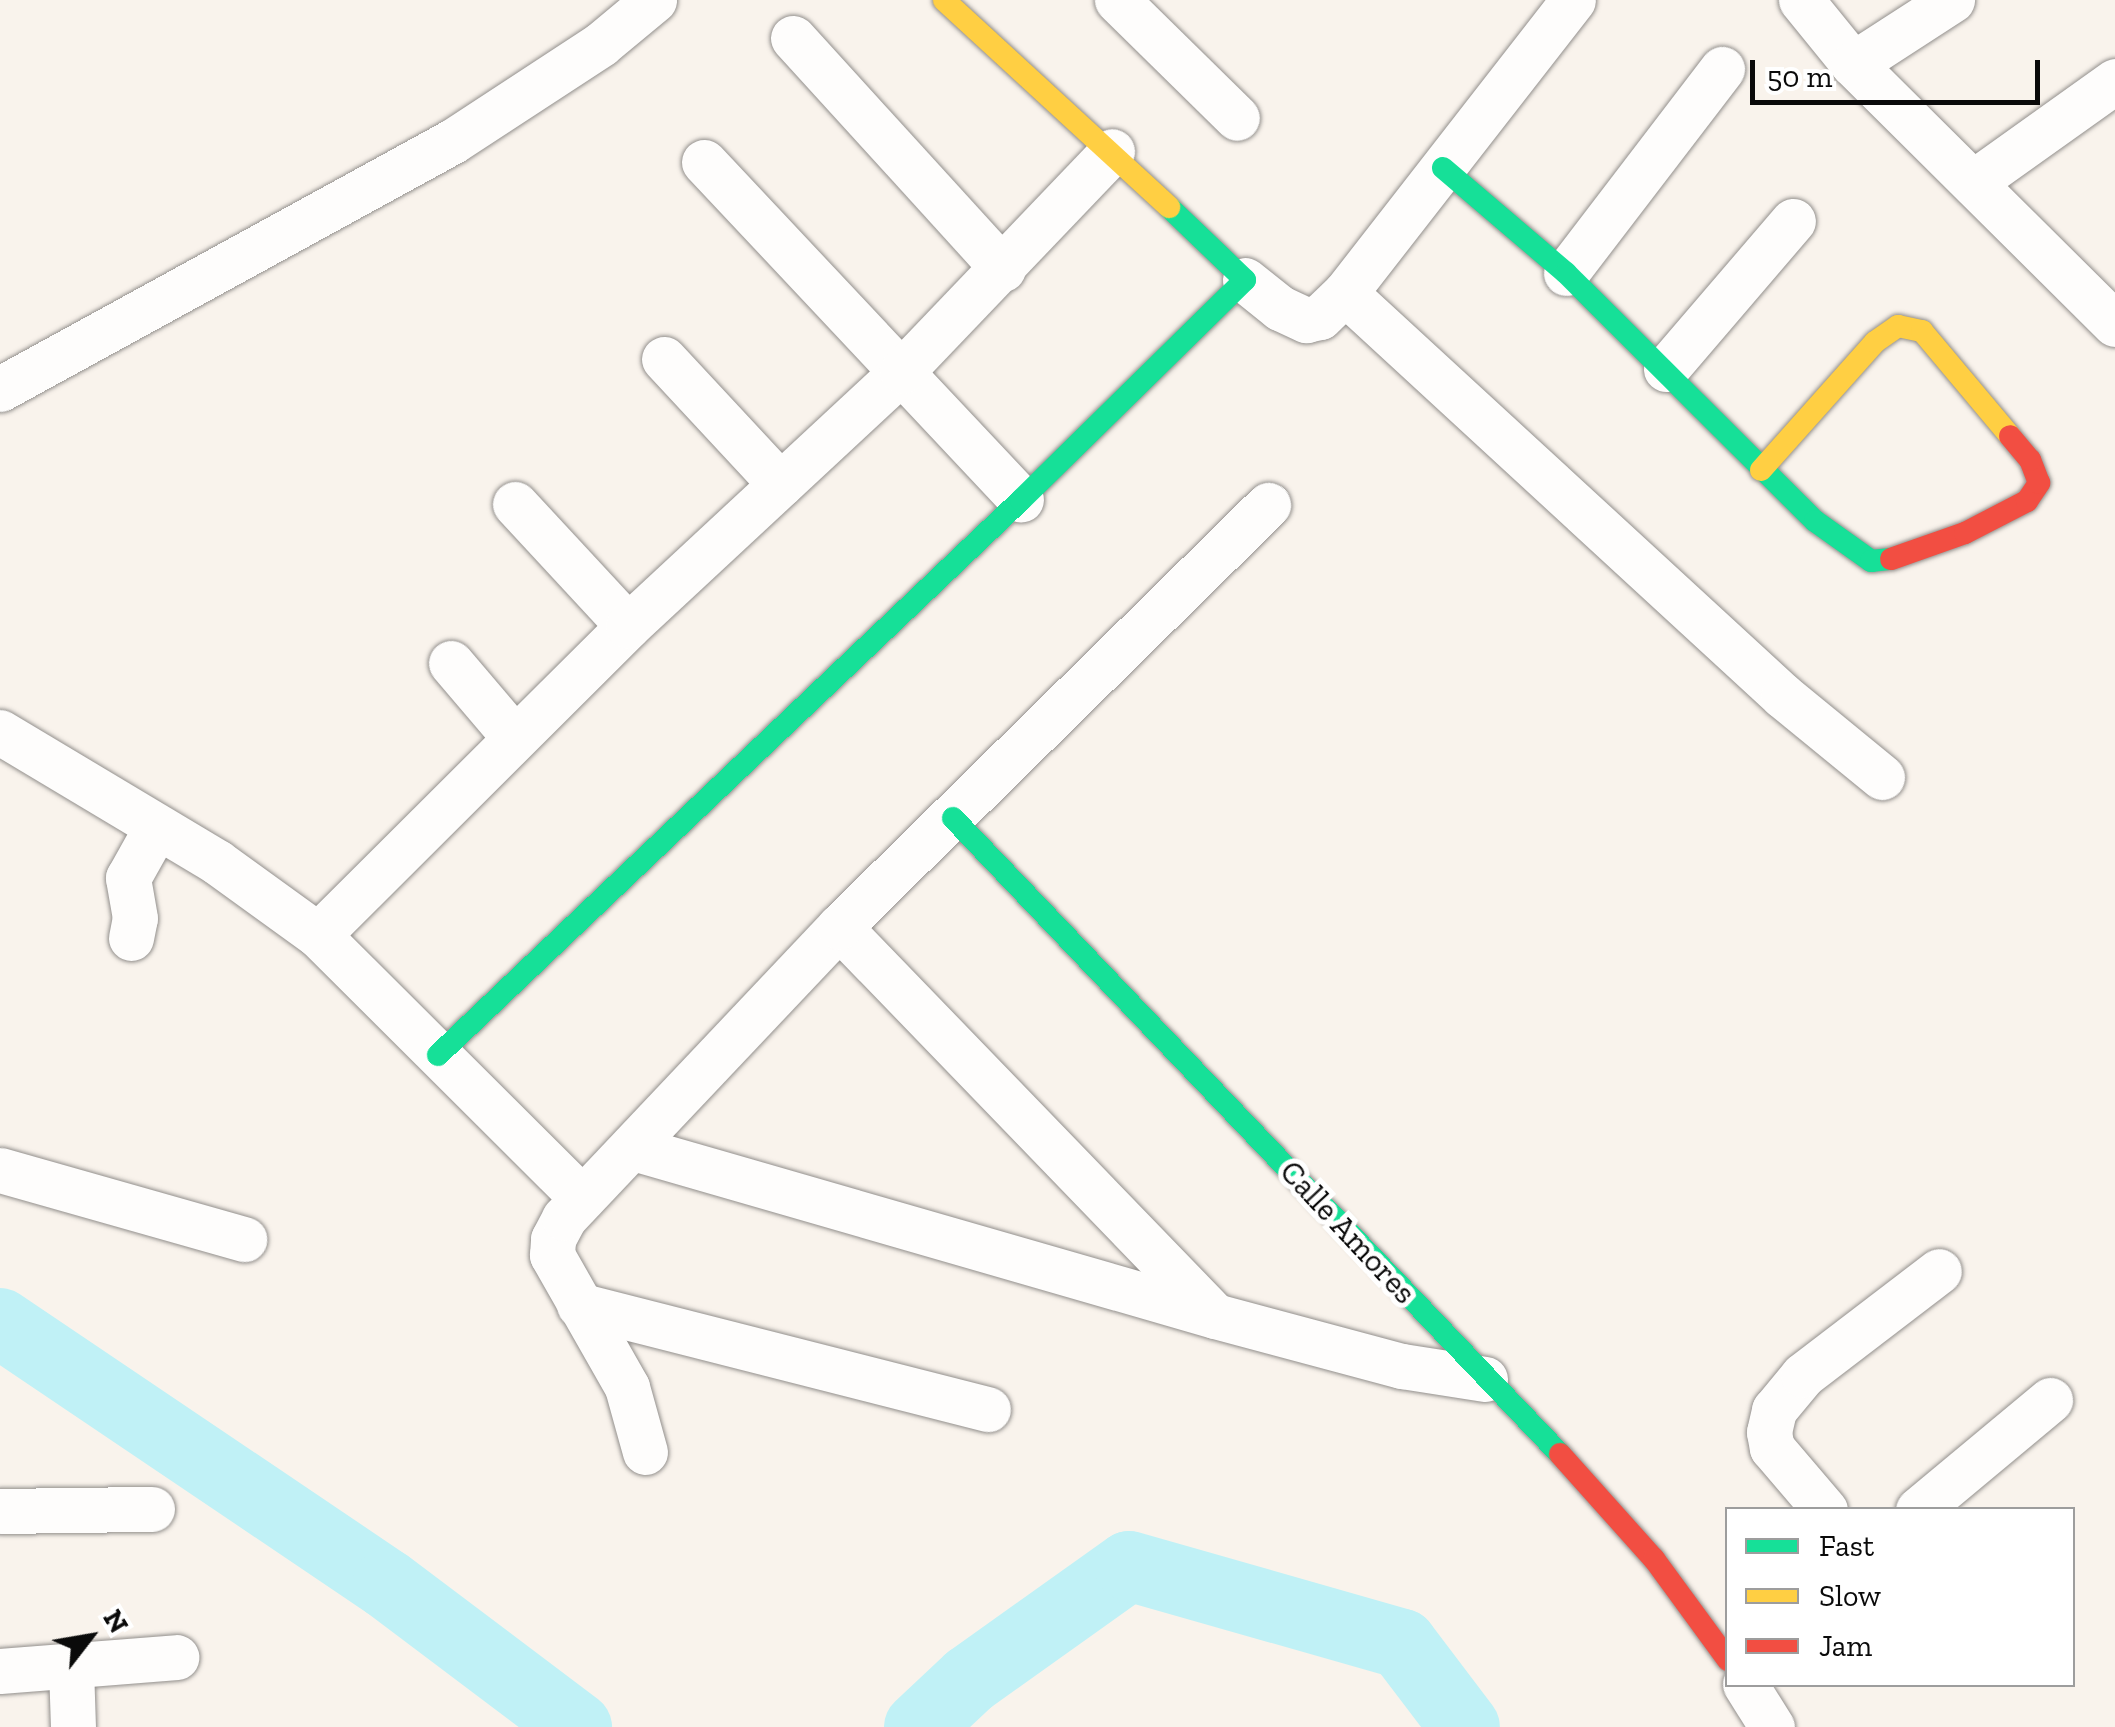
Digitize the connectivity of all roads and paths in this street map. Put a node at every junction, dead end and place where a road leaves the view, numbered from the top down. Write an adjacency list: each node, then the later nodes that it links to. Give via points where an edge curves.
1 (654, 0): 25 (street, via 601,44 452,141)
2 (944, 0): 12 (street)
3 (1116, 0): 11 (street)
4 (1573, 0): 14 (street)
5 (1801, 0): 8 (street)
6 (1952, 0): 8 (street)
7 (793, 38): 17 (street)
8 (1853, 64): 15 (street)
9 (1722, 69): 18 (street)
10 (2115, 82): 15 (street)
11 (1237, 118)
12 (1112, 151): 17 (street); 19 (street)
13 (704, 162): 24 (street)
14 (1442, 168): 18 (street); 20 (street)
15 (1974, 182): 21 (street)
16 (1793, 222): 23 (street)
17 (1003, 268): 24 (street)
18 (1566, 273): 23 (street)
19 (1245, 280): 20 (street, via 1306,320 1320,317); 28 (street)
20 (1345, 293): 35 (street, via 1782,696)
21 (2108, 306)
22 (664, 359): 27 (street)
23 (1666, 369): 26 (street)
24 (902, 371): 27 (street); 28 (street)
25 (0, 389)
26 (1761, 470): 26 (street, via 1875,342 1910,326 2030,460 2040,483 2027,500 1965,532 1885,562 1854,552)
27 (780, 484): 31 (street)
28 (1021, 500): 41 (street)
29 (515, 504): 31 (street)
30 (1268, 506): 36 (street)
31 (628, 626): 34 (street)
32 (451, 663): 34 (street)
33 (0, 732): 37 (street)
34 (514, 737): 39 (street)
35 (1882, 777)
36 (953, 818): 38 (street); 49 (street, Calle Amores)
37 (156, 828): 39 (street, via 217,862); 40 (street, via 128,878)
38 (839, 927): 42 (street); 48 (street)
39 (318, 935): 41 (street)
40 (131, 938)
41 (438, 1056): 44 (street)
42 (633, 1148): 44 (street); 48 (street)
43 (0, 1170): 45 (street)
44 (580, 1196): 47 (street, via 552,1239 552,1255)
45 (244, 1238)
46 (1939, 1271): 53 (street, via 1803,1375 1774,1410 1772,1448)
47 (579, 1306): 51 (street); 52 (street, via 627,1387)
48 (1215, 1316): 49 (street, via 1402,1366)
49 (1485, 1380): 57 (street, Calle Amores, via 1654,1559)
50 (2050, 1400): 54 (street)
51 (988, 1410)
52 (645, 1452)
53 (1822, 1507)
54 (1922, 1507)
55 (152, 1509): 56 (street)
56 (0, 1512)
57 (1725, 1656)
58 (176, 1657): 59 (street)
59 (72, 1667): 60 (street); 62 (street)
60 (0, 1671)
61 (1747, 1687): 63 (street)
62 (73, 1727)
63 (1772, 1727)

